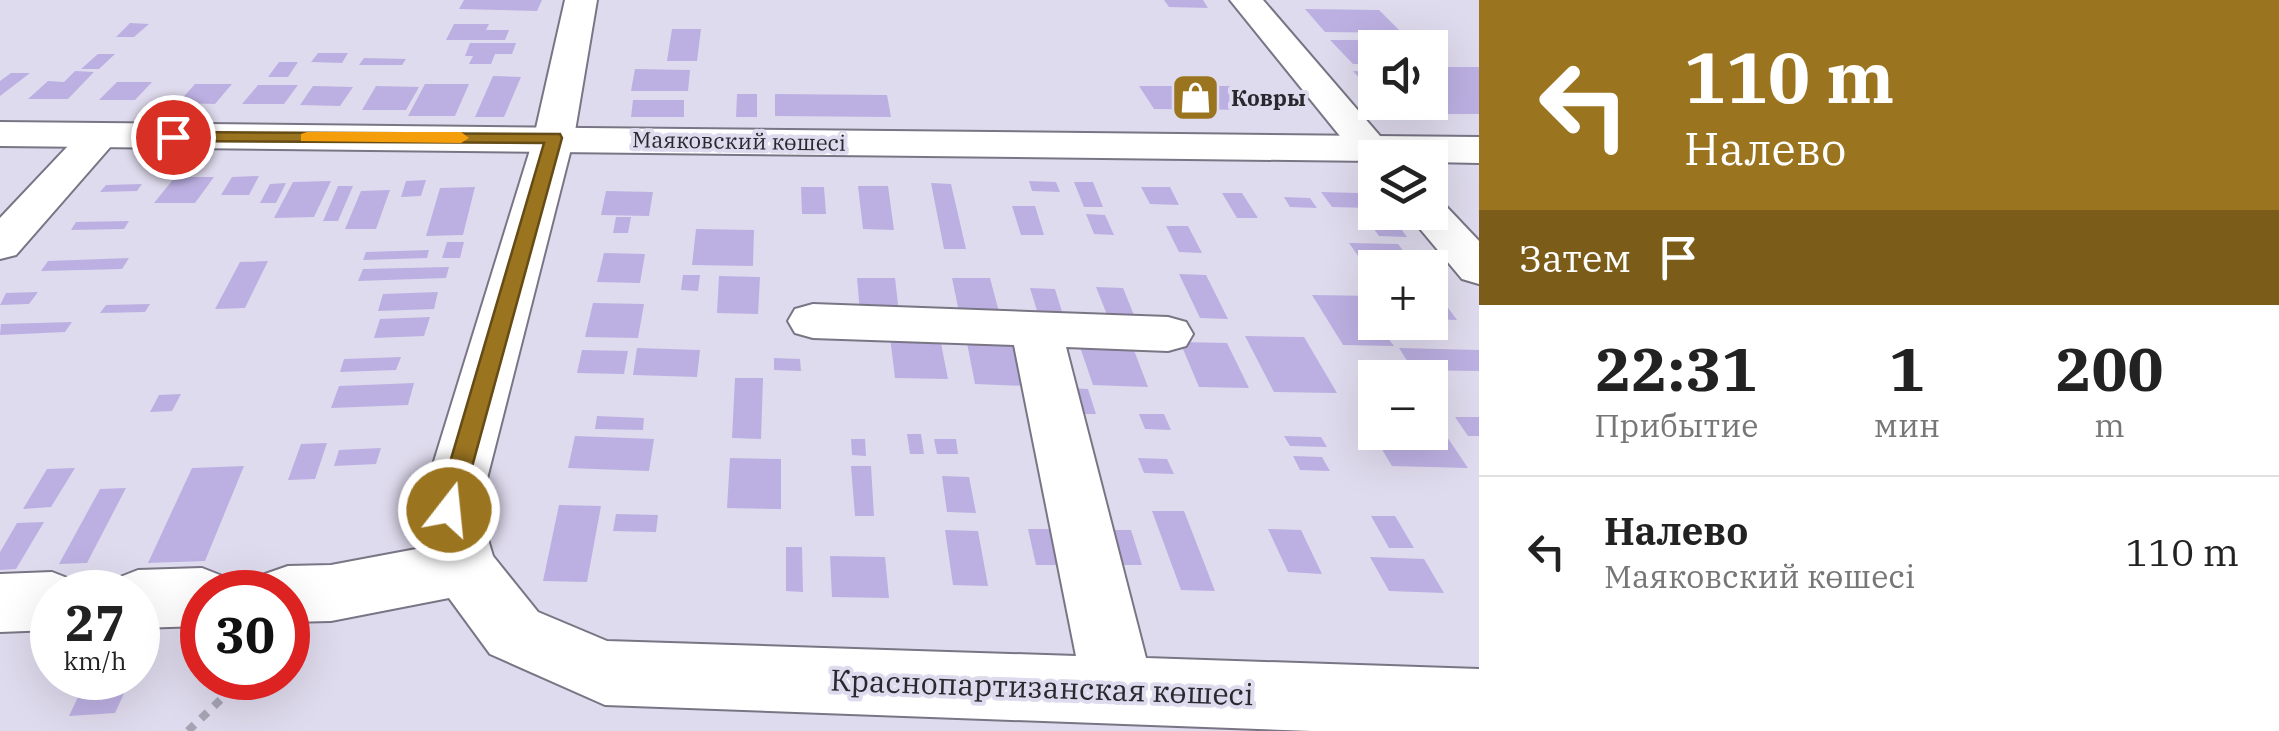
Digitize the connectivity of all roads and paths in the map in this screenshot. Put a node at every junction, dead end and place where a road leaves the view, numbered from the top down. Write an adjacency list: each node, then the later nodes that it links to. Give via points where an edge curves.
1 (581, 0): 5 (street)
2 (1246, 0): 6 (street)
3 (0, 134): 4 (main road, Маяковский көшесі)
4 (98, 137): 5 (main road, Маяковский көшесі); 11 (street)
5 (554, 138): 9 (main road, Маяковский көшесі); 16 (street, via 449,510)
6 (1364, 140)
7 (1479, 150): 8 (main road, Маяковский көшесі)
8 (1448, 151)
9 (1358, 154)
10 (1444, 230): 12 (street)
11 (0, 245)
12 (1479, 268)
13 (813, 321): 14 (street)
14 (1036, 329): 15 (street); 20 (street)
15 (1168, 334)
16 (464, 568): 17 (street); 20 (street, Краснопартизанская көшесі, via 514,633 605,673)
17 (310, 593)
18 (30, 602): 19 (street)
19 (0, 603)
20 (1119, 691): 22 (street, Краснопартизанская көшесі)
21 (220, 700): 23 (path)
22 (1479, 703)
23 (188, 731)

